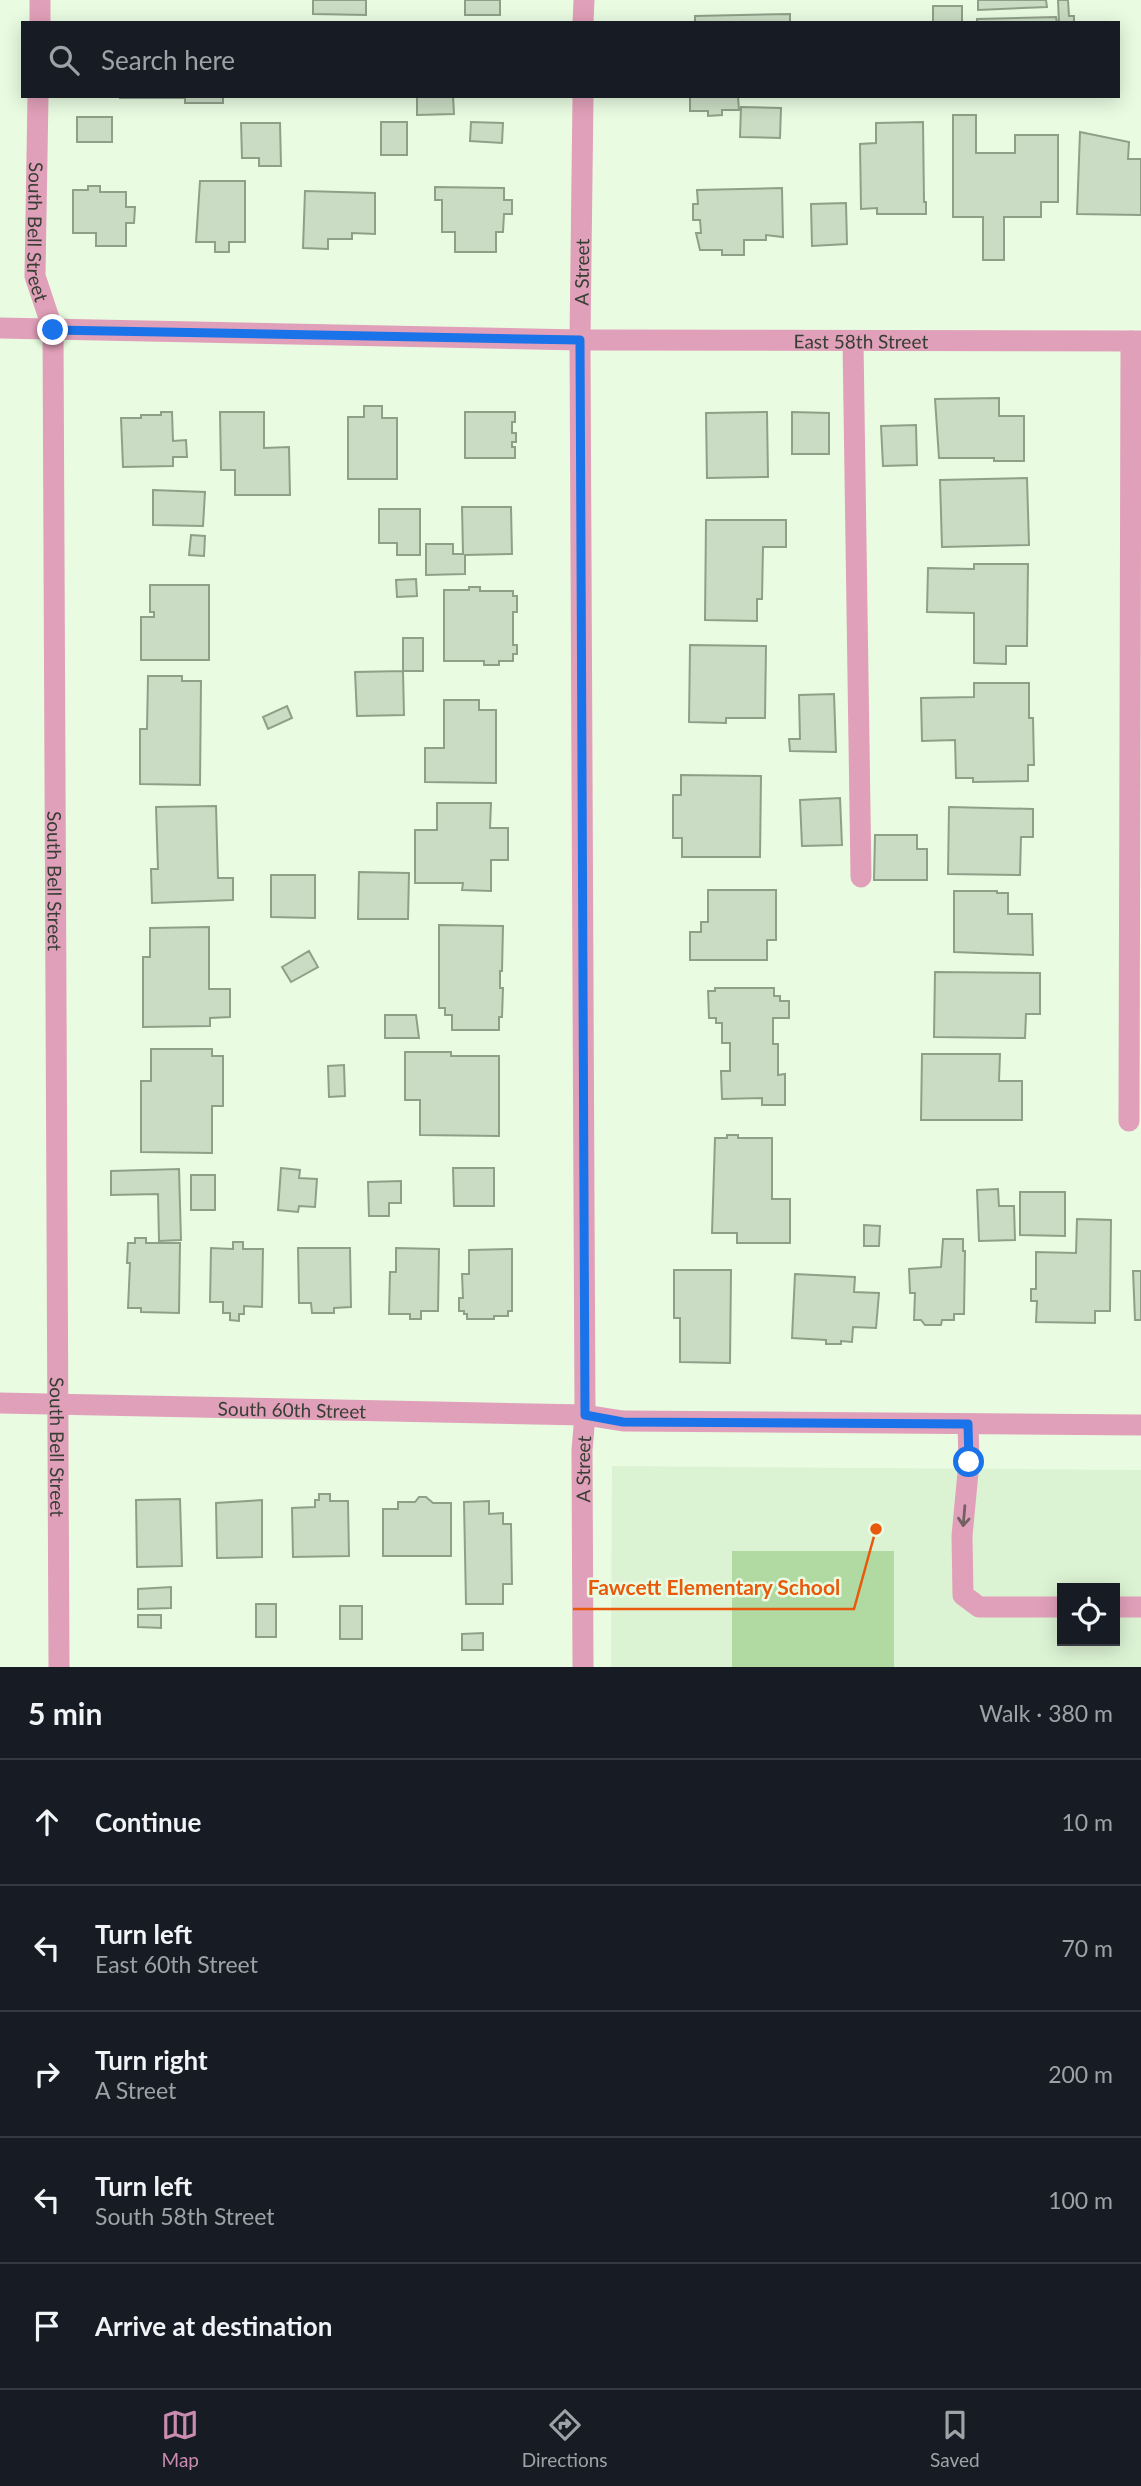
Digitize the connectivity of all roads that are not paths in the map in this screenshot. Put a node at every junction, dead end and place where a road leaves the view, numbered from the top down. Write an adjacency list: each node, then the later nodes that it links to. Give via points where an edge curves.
1 (40, 0): 3 (street)
2 (584, 0): 4 (street)
3 (40, 21)
4 (583, 21)
5 (38, 98): 8 (street, South Bell Street, via 35,276)
6 (583, 98): 9 (street, A Street)
7 (0, 328): 8 (street, East 58th Street)
8 (53, 330): 9 (street, East 58th Street); 15 (street, South Bell Street)
9 (580, 340): 10 (street, East 58th Street); 16 (street, A Street)
10 (853, 341): 11 (street, East 58th Street); 12 (street)
11 (1136, 341): 13 (street)
12 (861, 877)
13 (1129, 1121)
14 (0, 1403): 15 (street, South 60th Street)
15 (57, 1404): 16 (street, South 60th Street); 22 (street, South Bell Street)
16 (585, 1415): 17 (street, South 60th Street, via 623,1422); 23 (street, A Street)
17 (968, 1424): 18 (street, South 60th Street); 19 (street, one-way to 19, via 963,1595 979,1607)
18 (1141, 1425)
19 (1057, 1607)
20 (1120, 1607): 21 (street)
21 (1141, 1607)
22 (59, 1667)
23 (583, 1667)

